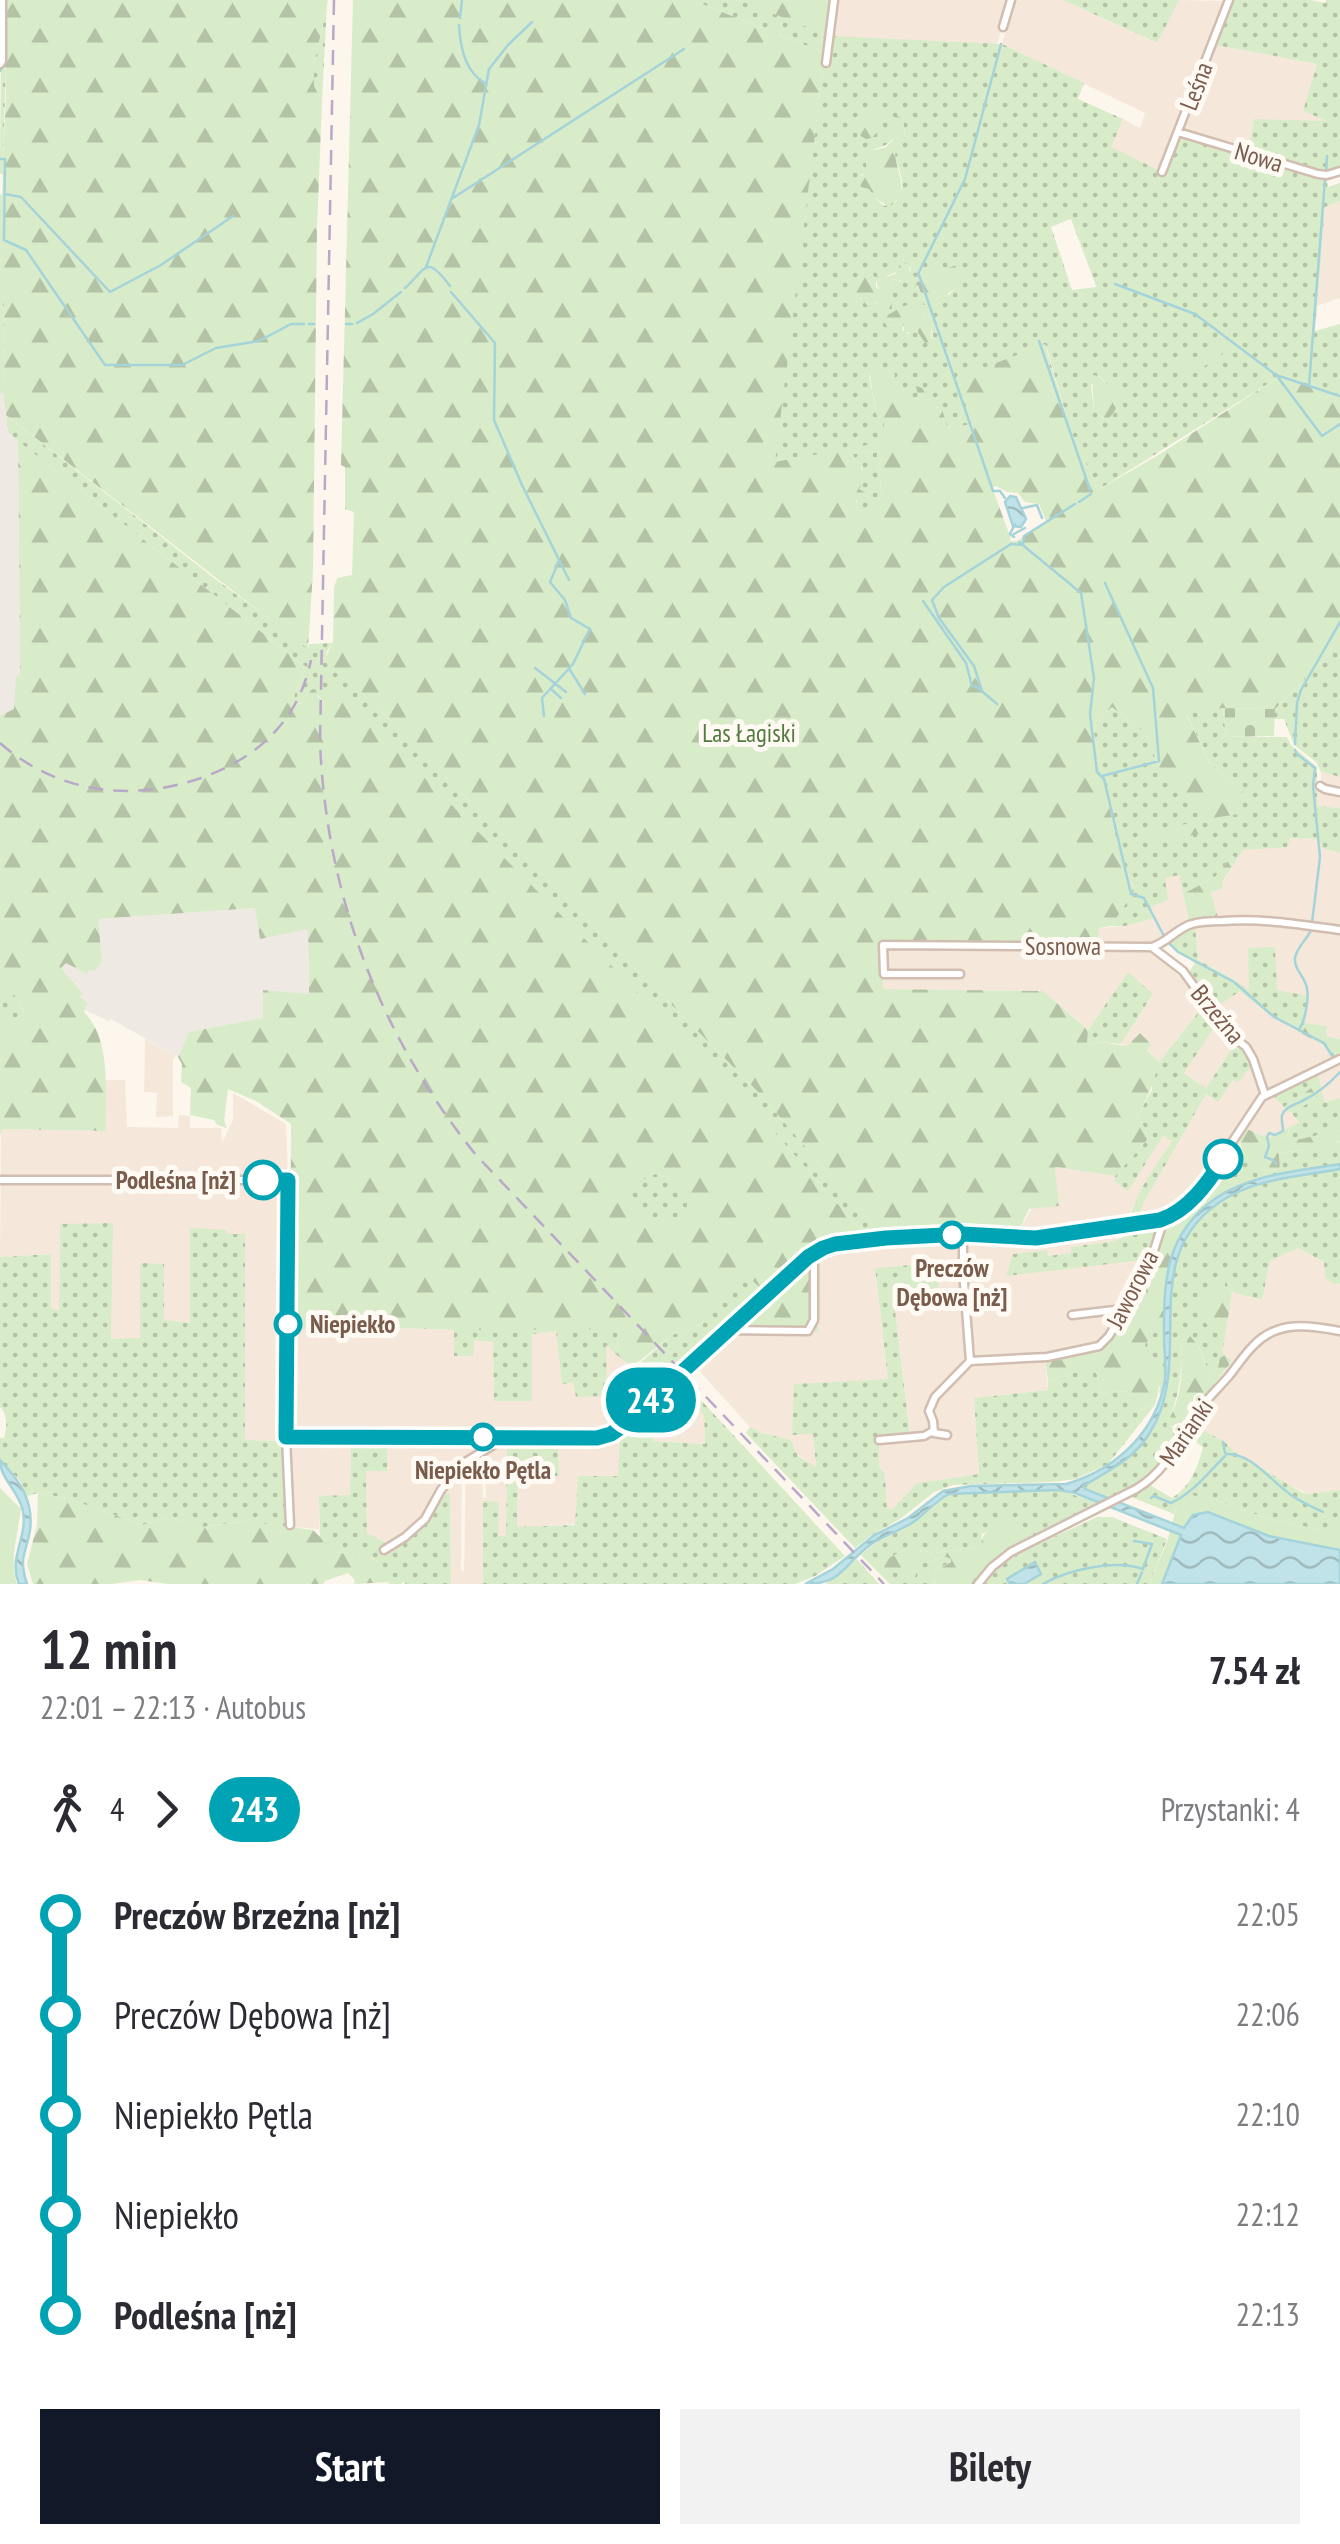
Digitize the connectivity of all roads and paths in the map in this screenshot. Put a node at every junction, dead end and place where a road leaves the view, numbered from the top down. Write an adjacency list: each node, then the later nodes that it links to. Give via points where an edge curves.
1 (2, 0): 7 (street)
2 (834, 0): 6 (street)
3 (1011, 0): 5 (street)
4 (1229, 0): 8 (street, Leśna)
5 (1003, 28)
6 (826, 63)
7 (0, 64)
8 (1178, 132): 9 (street, Nowa, via 1318,174); 10 (street, Leśna)
9 (1340, 171)
10 (1162, 172)
11 (1320, 786): 12 (street)
12 (1340, 792)
13 (1340, 930): 14 (street, via 1263,920 1196,922)
14 (1152, 947): 15 (street, Sosnowa, via 883,945 884,974); 17 (street, Brzeźna, via 1183,971 1246,1047)
15 (960, 974)
16 (1340, 1059): 17 (street)
17 (1265, 1094): 19 (street, via 1198,1192)
18 (0, 1180): 29 (street, via 288,1180)
19 (1164, 1219): 20 (street, via 1036,1238); 22 (street, Jaworowa, via 1148,1269)
20 (963, 1234): 21 (street, via 842,1243); 26 (street)
21 (814, 1252): 24 (street); 24 (street, via 814,1320 808,1331)
22 (1124, 1309): 23 (street); 26 (street, Jaworowa, via 1096,1347)
23 (1072, 1316)
24 (728, 1330): 30 (street, via 604,1437)
25 (1340, 1331): 34 (street, Marianki, via 1293,1325 1258,1341 1202,1404 1148,1482 1008,1554)
26 (970, 1361): 27 (street, via 932,1402)
27 (932, 1431): 28 (street); 31 (street)
28 (947, 1436)
29 (286, 1437): 30 (street); 32 (street)
30 (506, 1437): 33 (street, via 462,1464 416,1529)
31 (880, 1440)
32 (290, 1525)
33 (384, 1550)
34 (978, 1584)

